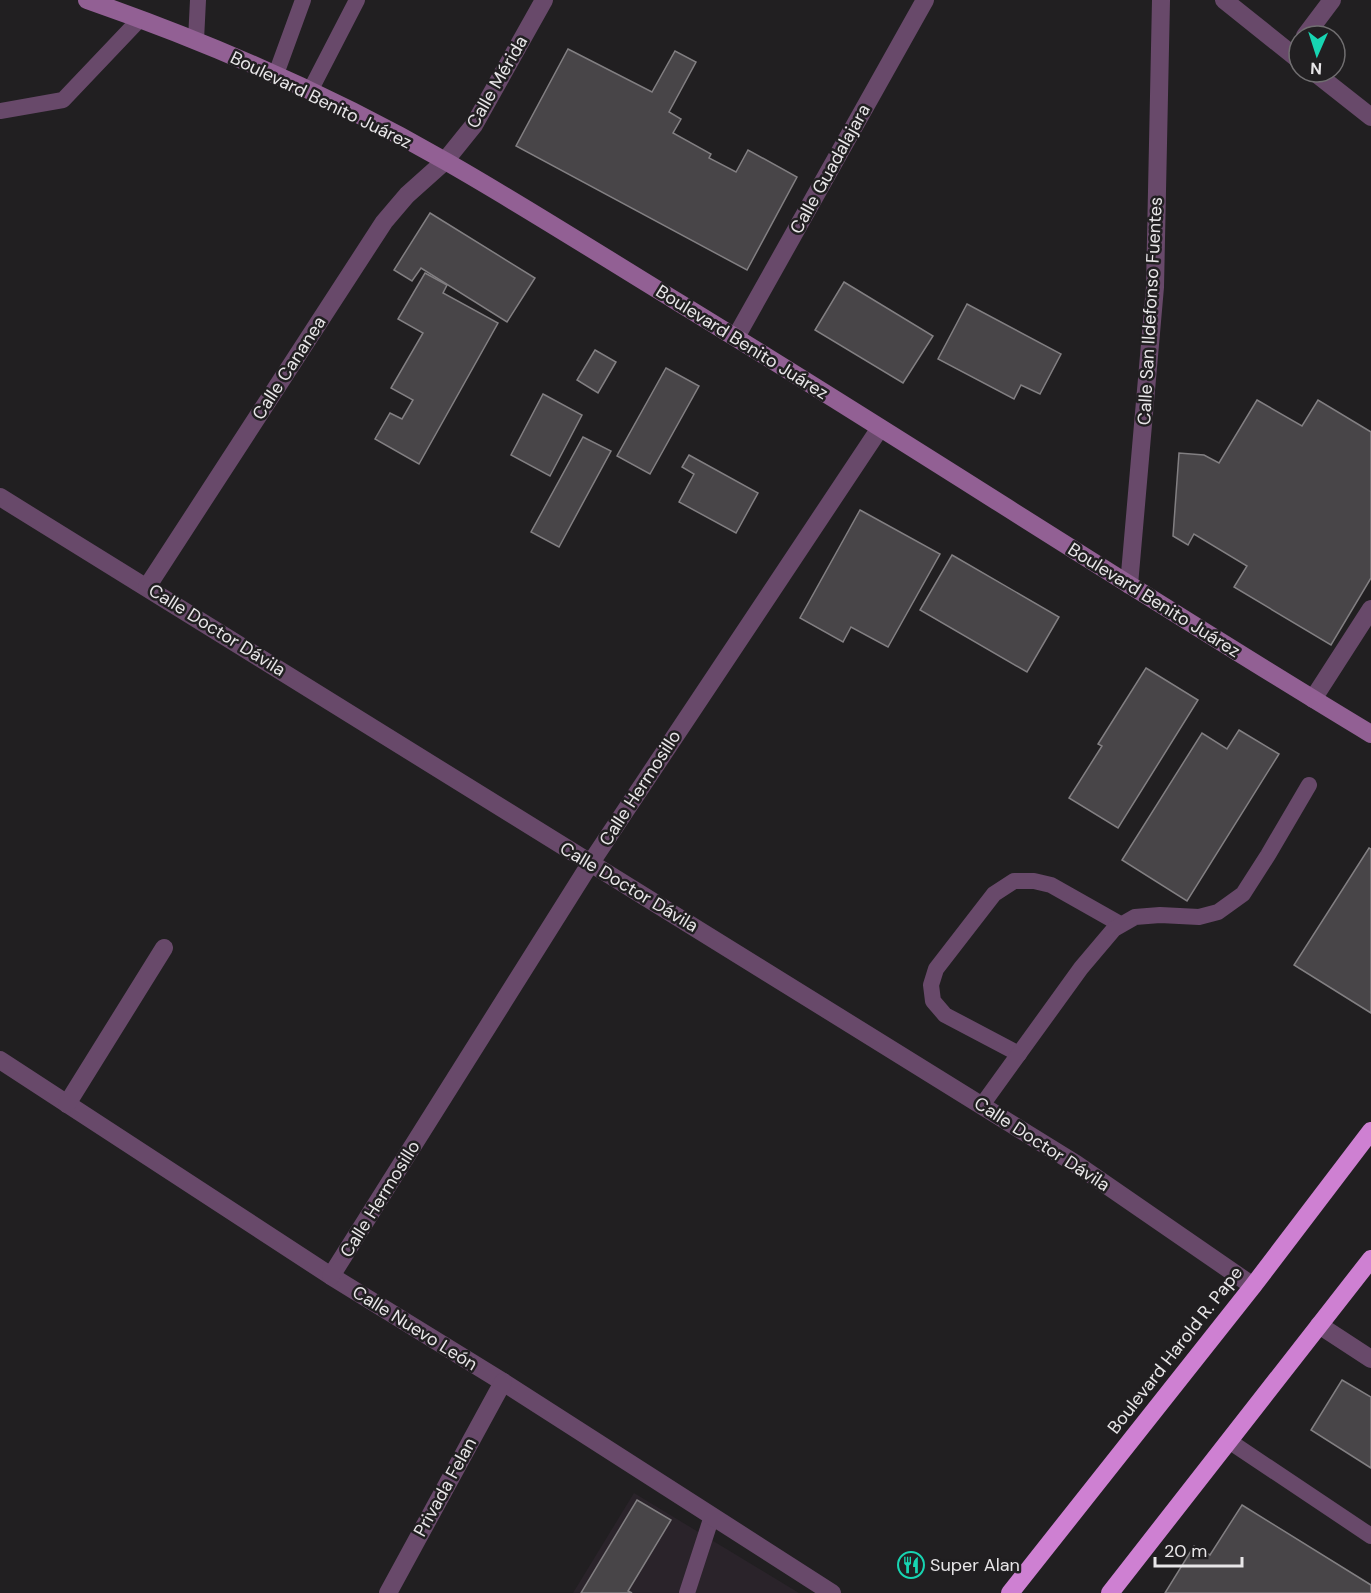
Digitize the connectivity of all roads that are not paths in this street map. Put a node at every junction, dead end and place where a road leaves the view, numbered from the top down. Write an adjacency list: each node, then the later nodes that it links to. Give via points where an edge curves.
1 (87, 0): 10 (main road, Boulevard Benito Juárez)
2 (198, 0): 12 (lane)
3 (303, 0): 14 (lane)
4 (357, 0): 16 (lane)
5 (544, 0): 19 (street, Calle Mérida, via 474,125)
6 (925, 0): 20 (street, Calle Guadalajara)
7 (1161, 0): 23 (street, Calle San Ildefonso Fuentes, via 1155,287)
8 (1224, 0): 13 (street)
9 (1332, 0): 11 (street)
10 (141, 19): 12 (main road, Boulevard Benito Juárez); 17 (lane, via 63,100)
11 (1314, 24)
12 (196, 40): 14 (main road, Boulevard Benito Juárez)
13 (1287, 46)
14 (276, 74): 16 (main road, Boulevard Benito Juárez)
15 (1329, 84): 18 (street)
16 (310, 91): 19 (main road, Boulevard Benito Juárez)
17 (0, 111)
18 (1371, 117)
19 (445, 161): 20 (main road, Boulevard Benito Juárez); 24 (street, Calle Cananea, via 384,222)
20 (736, 337): 21 (main road, Boulevard Benito Juárez)
21 (880, 428): 23 (main road, Boulevard Benito Juárez); 29 (street, Calle Hermosillo)
22 (0, 497): 24 (street, Calle Doctor Dávila)
23 (1130, 585): 26 (main road, Boulevard Benito Juárez)
24 (147, 587): 29 (street, Calle Doctor Dávila)
25 (1371, 609): 26 (street)
26 (1313, 699): 27 (main road, Boulevard Benito Juárez)
27 (1371, 734)
28 (1310, 785): 30 (lane, via 1243,894 1218,912 1199,917 1135,917)
29 (590, 864): 35 (street, Calle Doctor Dávila); 38 (street, Calle Hermosillo)
30 (1120, 924): 32 (lane, via 1081,968); 32 (lane, via 1051,885 1014,881 994,894 936,969 930,986 933,1001 945,1015)
31 (164, 948): 34 (street)
32 (1019, 1054): 35 (lane)
33 (0, 1060): 34 (street, Calle Nuevo León)
34 (67, 1104): 38 (street, Calle Nuevo León)
35 (982, 1106): 39 (street, Calle Doctor Dávila, via 1076,1164)
36 (1371, 1131): 39 (highway, Boulevard Harold R. Pape)
37 (1371, 1259): 40 (highway)
38 (331, 1276): 42 (street, Calle Nuevo León)
39 (1253, 1286): 49 (highway, Boulevard Harold R. Pape)
40 (1319, 1325): 41 (street); 43 (highway)
41 (1371, 1359)
42 (503, 1382): 44 (street, Calle Nuevo León); 46 (street, Privada Felan)
43 (1228, 1441): 45 (lane); 50 (highway)
44 (712, 1516): 47 (lane); 48 (street, Calle Nuevo León)
45 (1371, 1536)
46 (388, 1593)
47 (687, 1593)
48 (832, 1593)
49 (1010, 1593)
50 (1110, 1593)

